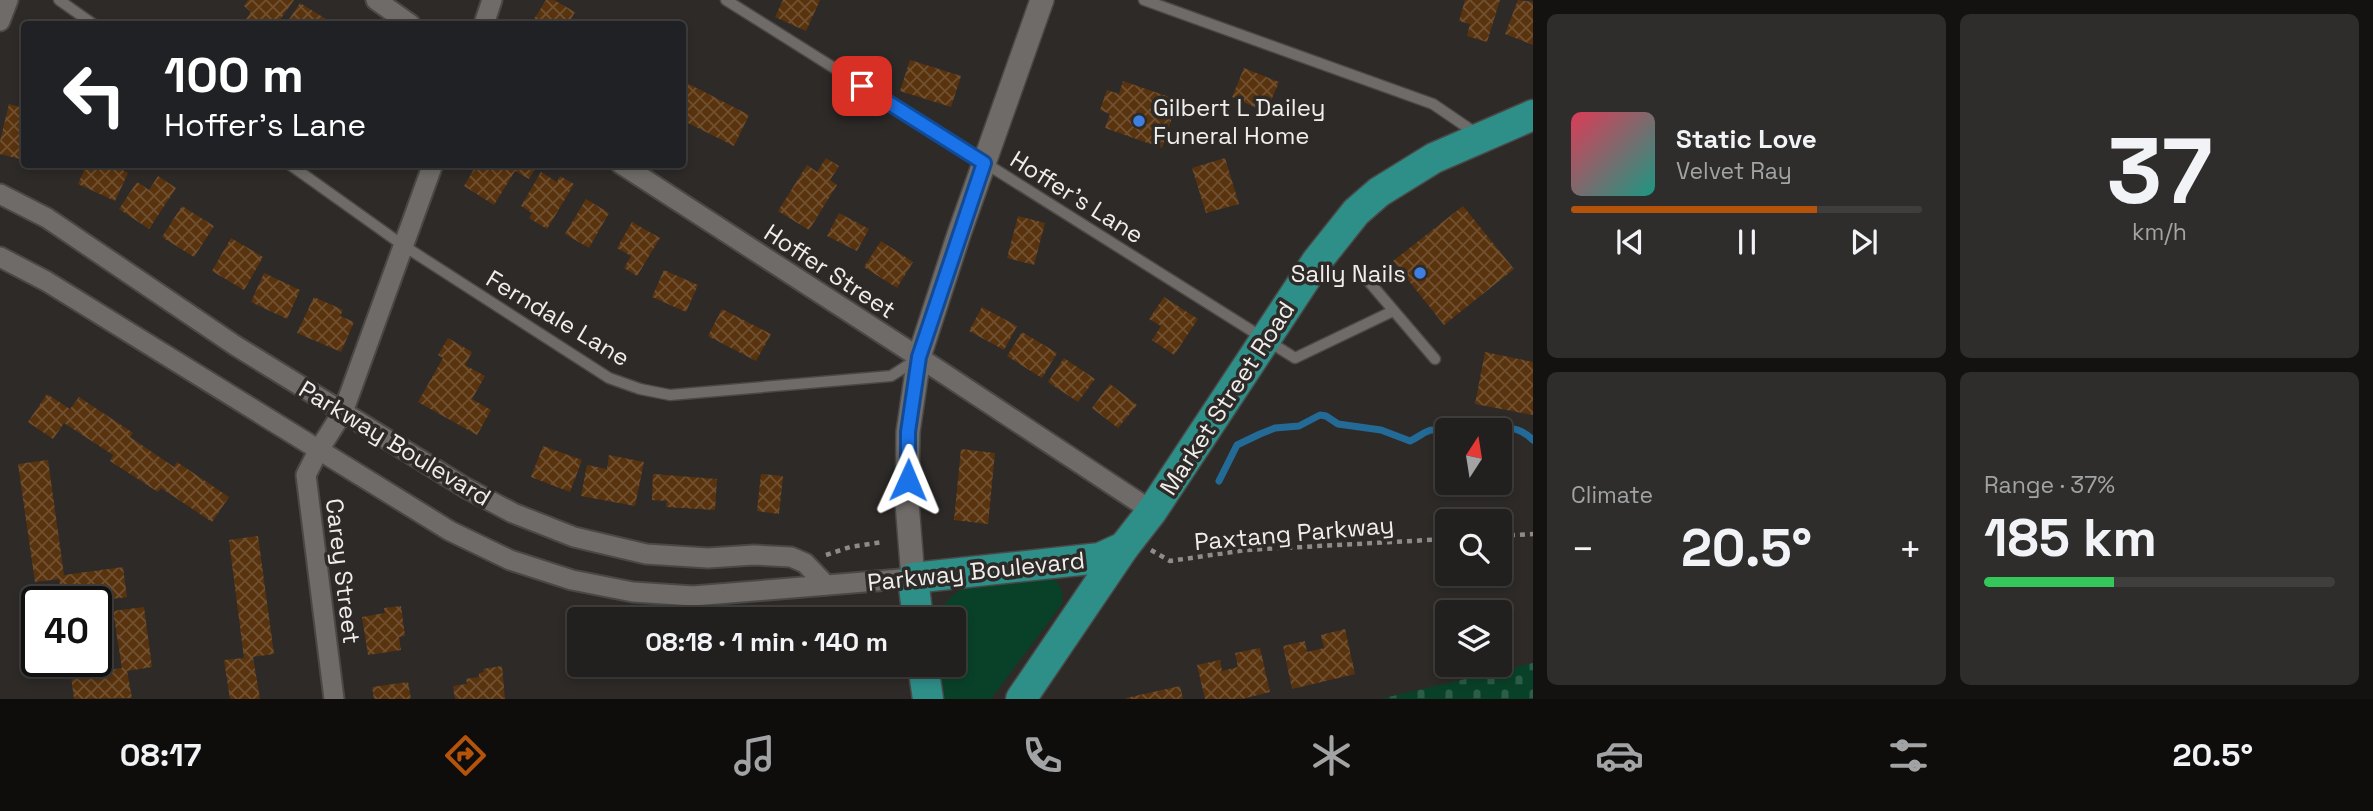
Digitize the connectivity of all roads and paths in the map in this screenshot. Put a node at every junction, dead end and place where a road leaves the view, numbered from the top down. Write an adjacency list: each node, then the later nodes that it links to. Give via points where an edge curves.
1 (8, 0): 8 (street)
2 (59, 0): 9 (lane)
3 (376, 0): 10 (street)
4 (492, 0): 11 (street)
5 (726, 0): 14 (lane, Hoffer's Lane)
6 (1042, 0): 14 (street)
7 (1144, 0): 13 (lane, via 1433,104)
8 (0, 21)
9 (89, 21)
10 (406, 21)
11 (485, 21)
12 (1532, 119): 13 (main road, Market Street Road)
13 (1480, 136): 23 (main road, Market Street Road, via 1404,175 1356,212)
14 (984, 163): 23 (lane, Hoffer's Lane); 24 (street)
15 (295, 168): 19 (lane, Ferndale Lane)
16 (432, 168): 19 (street, Carey Street)
17 (627, 168): 24 (street, Hoffer Street)
18 (0, 194): 26 (street, Parkway Boulevard, via 47,218)
19 (404, 246): 24 (lane, Ferndale Lane, via 609,378 670,395 891,376); 26 (street, Carey Street)
20 (0, 257): 27 (street, Parkway Boulevard, via 47,281)
21 (1365, 277): 22 (lane)
22 (1393, 311): 23 (lane, Hoffer's Lane, via 1295,358); 25 (lane)
23 (1265, 340): 28 (main road, Market Street Road)
24 (919, 357): 28 (street, Hoffer Street); 35 (street, via 908,432)
25 (1435, 359)
26 (343, 412): 27 (street, Carey Street); 34 (street, Parkway Boulevard, via 466,488 574,537 646,554 791,557)
27 (318, 451): 36 (street, Parkway Boulevard, via 450,531 510,559 572,580 633,592 693,596); 39 (street, Carey Street, via 306,475)
28 (1153, 512): 33 (main road, Market Street Road)
29 (1533, 534): 30 (path)
30 (1512, 535)
31 (1435, 540): 33 (path, Paxtang Parkway, via 1245,550 1170,561)
32 (883, 542): 34 (path, via 850,547)
33 (1135, 547): 35 (main road, Parkway Boulevard, via 1100,558); 41 (main road, Market Street Road)
34 (804, 563): 36 (street)
35 (913, 579): 36 (street, Parkway Boulevard); 37 (main road)
36 (826, 585)
37 (916, 607)
38 (925, 677): 40 (main road)
39 (334, 699)
40 (928, 699)
41 (1021, 699)

